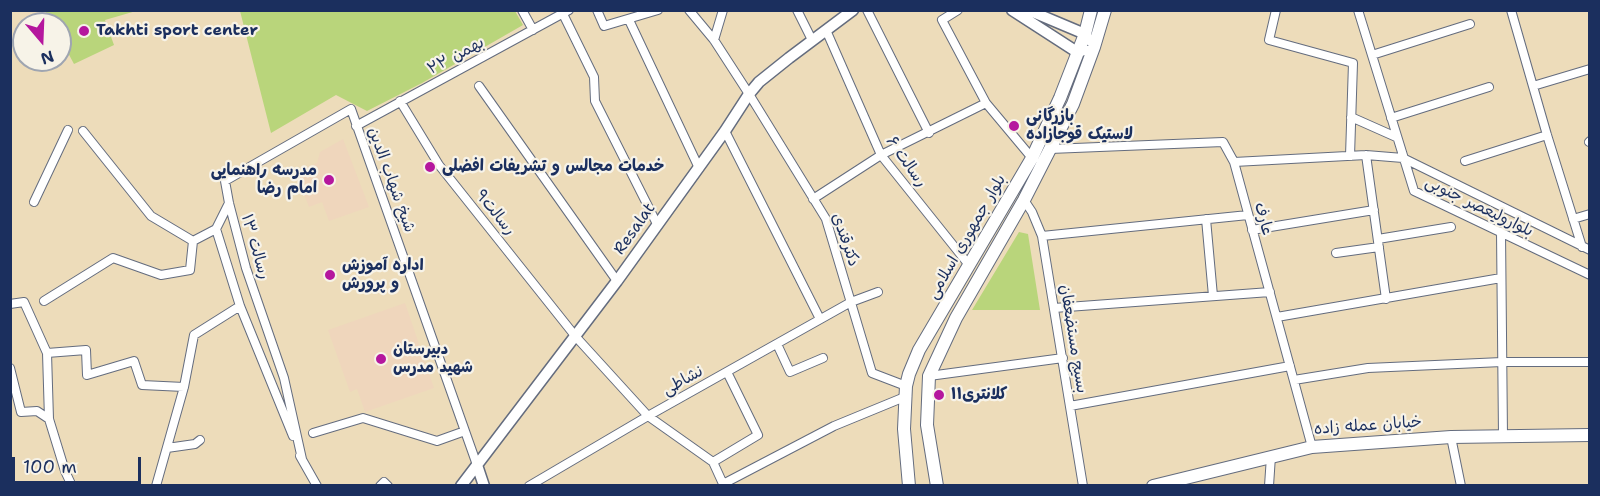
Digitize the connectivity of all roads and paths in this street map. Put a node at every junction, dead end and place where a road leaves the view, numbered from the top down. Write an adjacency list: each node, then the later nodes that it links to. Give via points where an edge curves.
1 (522, 10): 20 (street)
2 (597, 10): 18 (street, via 604,26)
3 (658, 10): 18 (street)
4 (689, 10): 23 (street, دکترقندی)
5 (723, 10): 23 (street)
6 (797, 10): 24 (street)
7 (854, 10): 21 (main road, Resalat)
8 (867, 10): 41 (street)
9 (958, 10): 34 (street, via 942,21)
10 (1012, 10): 26 (main road)
11 (1028, 10): 22 (main road)
12 (1091, 10): 22 (main road, بلوار جمهوری اسلامی)
13 (1105, 10): 25 (main road, بلوار جمهوری اسلامی)
14 (1276, 10): 35 (street, via 1269,40 1353,63)
15 (1358, 10): 27 (street)
16 (1511, 10): 30 (street)
17 (566, 12): 20 (street, ۲۲ بهمن); 62 (street, via 594,76 595,101)
18 (629, 20): 52 (street)
19 (1470, 24): 27 (street)
20 (533, 30): 33 (street, ۲۲ بهمن)
21 (826, 30): 24 (main road, Resalat); 45 (street, رسالت ۶)
22 (1084, 33): 25 (main road); 26 (main road, بلوار جمهوری اسلامی)
23 (714, 40): 32 (street, دکترقندی)
24 (812, 40): 32 (main road, Resalat)
25 (1094, 47): 26 (main road); 44 (main road, بلوار جمهوری اسلامی, via 1073,104)
26 (1077, 52): 48 (main road, بلوار جمهوری اسلامی)
27 (1372, 55): 36 (street)
28 (1590, 69): 30 (street)
29 (479, 86): 75 (street)
30 (1533, 86): 42 (street)
31 (1489, 87): 36 (street)
32 (749, 94): 40 (main road, Resalat); 53 (street, دکترقندی)
33 (400, 101): 37 (street, ۲۲ بهمن); 87 (street, رسالت۹, via 439,165)
34 (987, 103): 41 (street); 48 (street)
35 (1351, 117): 43 (street); 47 (street)
36 (1391, 118): 43 (street)
37 (356, 126): 56 (street, شیخ شهاب الدین, via 351,110 225,181); 104 (street, شیخ شهاب الدین)
38 (68, 130): 55 (street)
39 (84, 131): 68 (street, via 151,216)
40 (725, 131): 52 (main road, Resalat); 86 (street)
41 (929, 133): 45 (street)
42 (1547, 135): 50 (street); 61 (street)
43 (1396, 137): 49 (street)
44 (1050, 149): 51 (street, via 1223,142); 54 (main road, بلوار جمهوری اسلامی)
45 (881, 155): 53 (street); 72 (street, رسالت ۶)
46 (1366, 155): 47 (street); 49 (street); 57 (street)
47 (1350, 156): 51 (street)
48 (1032, 158): 72 (main road, بلوار جمهوری اسلامی)
49 (1403, 158): 66 (street, بلوارولیعصر جنوبی, via 1414,191); 70 (street, بلوارولیعصر جنوبی)
50 (1465, 161)
51 (1234, 162): 59 (street, عارف)
52 (699, 168): 62 (main road, Resalat)
53 (813, 199): 81 (street, دکترقندی, via 825,219)
54 (1024, 200): 67 (street, بسیج مستضعفان); 97 (main road, بلوار جمهوری اسلامی, via 956,318)
55 (34, 202)
56 (229, 203): 64 (street, رسالت ۱۳); 113 (street, رسالت ۱۳, via 246,268 284,378)
57 (1374, 210): 65 (street); 69 (street)
58 (1590, 214): 61 (street)
59 (1248, 215): 60 (street); 65 (street, عارف)
60 (1206, 219): 67 (street); 78 (street)
61 (1573, 219): 70 (street)
62 (657, 224): 75 (main road, Resalat)
63 (1451, 227): 69 (street)
64 (216, 229): 68 (street); 83 (street, رسالت ۱۳)
65 (1252, 230): 77 (street, عارف)
66 (1501, 232): 73 (street, بلوارولیعصر جنوبی); 74 (street)
67 (1042, 236): 84 (street, بسیج مستضعفان)
68 (193, 241): 80 (street, via 190,270 161,275 113,258)
69 (1378, 243): 71 (street); 79 (street)
70 (1586, 248)
71 (1336, 253)
72 (969, 265): 100 (main road, بلوار جمهوری اسلامی, via 919,350)
73 (1590, 275)
74 (1502, 278): 79 (street); 92 (street)
75 (617, 281): 87 (main road, Resalat)
76 (878, 292): 81 (street, نشاطی)
77 (1270, 292): 78 (street); 85 (street, عارف)
78 (1213, 296): 84 (street)
79 (1386, 299): 85 (street)
80 (44, 302)
81 (851, 302): 86 (street, نشاطی); 100 (street, دکترقندی, via 872,374)
82 (10, 304): 89 (street, via 24,302)
83 (240, 306): 99 (street, via 194,334); 113 (street, رسالت ۱۳)
84 (1054, 308): 91 (street, بسیج مستضعفان)
85 (1276, 317): 94 (street, عارف)
86 (820, 319): 88 (street, نشاطی)
87 (576, 337): 102 (street, رسالت۹); 115 (main road, Resalat)
88 (777, 344): 90 (street, via 790,372); 96 (street, نشاطی)
89 (47, 353): 99 (street, via 86,350 87,375 134,361 142,385); 103 (street)
90 (823, 358)
91 (1063, 358): 97 (street); 101 (street, بسیج مستضعفان)
92 (1502, 362): 93 (street); 98 (street, via 1368,368); 108 (street)
93 (1590, 362)
94 (1290, 366): 98 (street, عارف); 101 (street)
95 (10, 368): 103 (street, via 21,412 37,411)
96 (727, 372): 102 (street, نشاطی); 114 (street, via 758,435)
97 (929, 376): 126 (main road, بلوار جمهوری اسلامی, via 927,425)
98 (1294, 380): 110 (street, عارف)
99 (184, 387): 111 (street)
100 (907, 391): 116 (street); 125 (main road, بلوار جمهوری اسلامی, via 904,429)
101 (1070, 406): 127 (street, بسیج مستضعفان)
102 (648, 416): 114 (street, رسالت۹); 124 (street, نشاطی)
103 (50, 419): 117 (street)
104 (465, 431): 105 (street, via 437,441 363,418); 115 (street, شیخ شهاب الدین)
105 (313, 433)
106 (1590, 435): 108 (main road, خیابان عمله زاده)
107 (1451, 436): 108 (main road, خیابان عمله زاده); 110 (main road, خیابان عمله زاده); 130 (street)
108 (1503, 436)
109 (200, 440): 111 (street)
110 (1312, 447): 112 (main road, خیابان عمله زاده)
111 (167, 448): 118 (street)
112 (1271, 456): 128 (main road, خیابان عمله زاده); 129 (street)
113 (302, 459): 119 (street, رسالت ۱۳)
114 (713, 462): 116 (street)
115 (477, 465): 122 (main road, Resalat); 123 (main road, شیخ شهاب الدین)
116 (724, 485)
117 (72, 486)
118 (156, 486)
119 (317, 486)
120 (380, 486): 121 (street, via 384,482)
121 (388, 486)
122 (461, 486)
123 (484, 486)
124 (529, 486)
125 (909, 486)
126 (937, 486)
127 (1083, 486)
128 (1154, 486)
129 (1269, 486)
130 (1461, 486)

